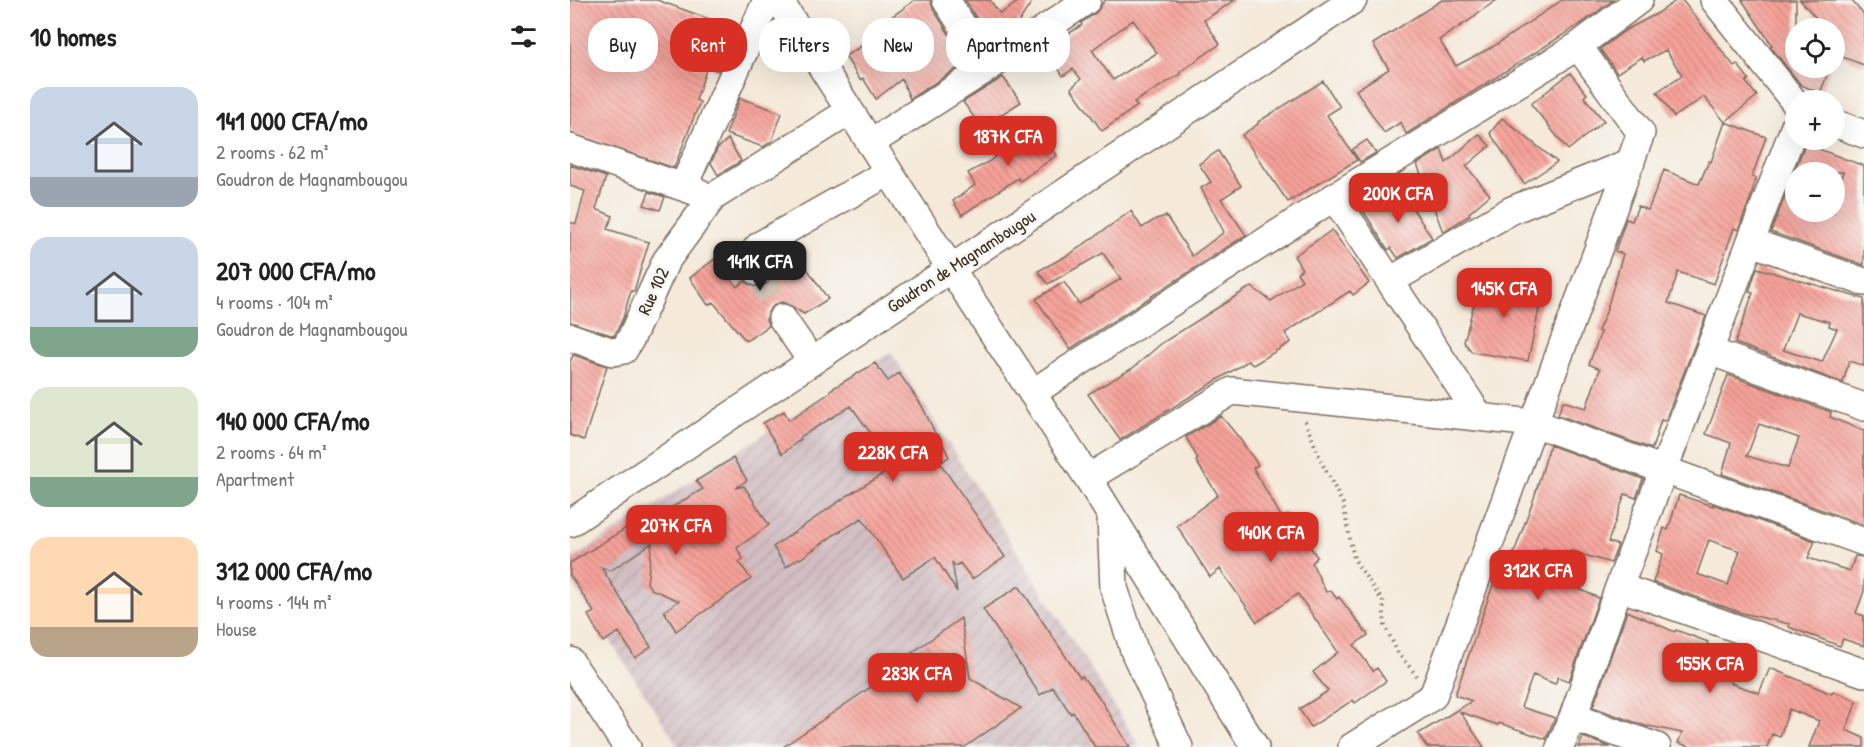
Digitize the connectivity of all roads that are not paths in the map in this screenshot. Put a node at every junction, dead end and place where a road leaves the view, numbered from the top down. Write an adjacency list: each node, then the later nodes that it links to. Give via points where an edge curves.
1 (766, 0): 21 (street)
2 (779, 0): 13 (street)
3 (946, 0): 8 (street)
4 (1088, 0): 9 (street)
5 (1353, 0): 25 (street, Goudron de Magnambougou)
6 (1639, 0): 10 (street)
7 (1714, 0): 12 (street)
8 (958, 18)
9 (1061, 18)
10 (1578, 46): 19 (street, via 1641,133); 23 (street)
11 (981, 72): 16 (street)
12 (1785, 90)
13 (850, 111): 16 (street); 22 (street, Rue 102)
14 (1845, 127): 15 (street)
15 (1864, 134)
16 (870, 143): 20 (street)
17 (570, 148): 21 (street)
18 (1786, 150): 24 (street)
19 (1631, 162): 27 (street, via 1512,210); 36 (street)
20 (889, 172): 25 (street); 26 (street, via 760,245 755,256)
21 (683, 187): 22 (street)
22 (712, 197): 30 (street, Rue 102, via 666,261 624,350 613,352)
23 (1334, 197): 27 (street); 33 (street)
24 (1750, 242): 28 (street); 31 (street)
25 (951, 269): 32 (street, Goudron de Magnambougou); 33 (street)
26 (758, 272)
27 (1390, 281): 35 (street)
28 (1864, 282)
29 (782, 318): 32 (street)
30 (570, 337)
31 (1709, 351): 34 (street); 37 (street)
32 (811, 360): 40 (street, Goudron de Magnambougou)
33 (1032, 393): 38 (street)
34 (1864, 407)
35 (1480, 417): 36 (street); 38 (street, via 1232,391)
36 (1534, 423): 37 (street); 49 (street, via 1433,696)
37 (1664, 470): 41 (street); 42 (street)
38 (1088, 478): 39 (street)
39 (1111, 515): 47 (street, via 1114,588 1135,653); 48 (street)
40 (570, 523)
41 (1864, 542)
42 (1619, 587): 44 (street); 45 (street)
43 (570, 661): 46 (street)
44 (1864, 673)
45 (1573, 717): 50 (street); 51 (street)
46 (627, 747)
47 (1179, 747)
48 (1255, 747)
49 (1352, 747)
50 (1560, 747)
51 (1658, 747)

